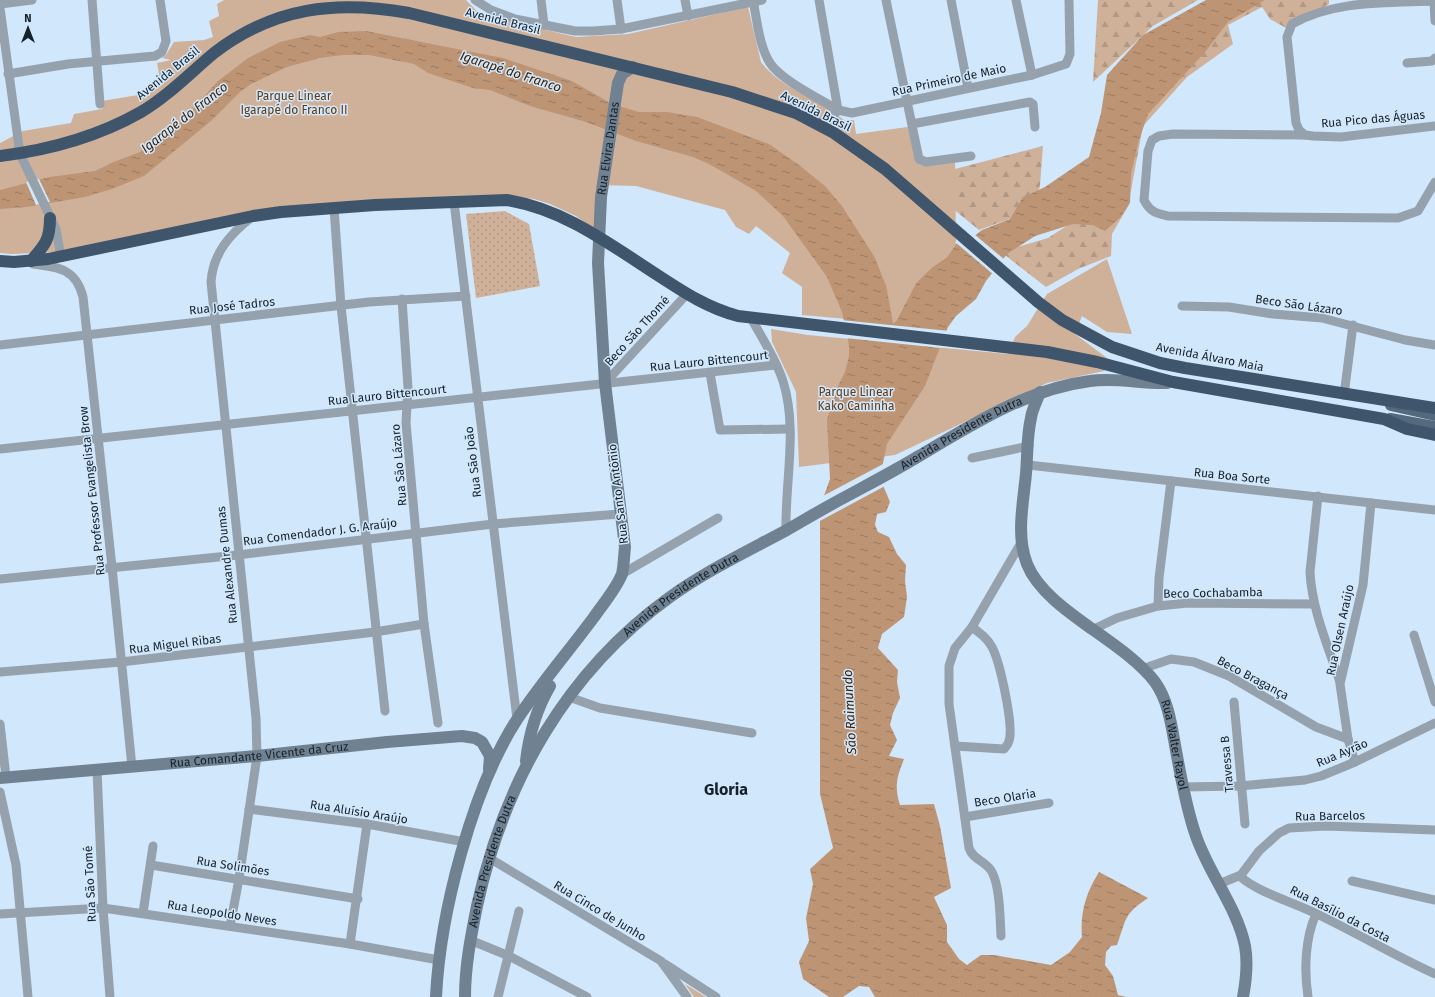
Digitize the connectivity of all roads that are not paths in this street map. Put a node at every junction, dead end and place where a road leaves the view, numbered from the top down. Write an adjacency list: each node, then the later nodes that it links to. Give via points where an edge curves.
1 (32, 0): 15 (street)
2 (92, 0): 22 (street)
3 (160, 0): 22 (street, via 166,41 162,52 155,56)
4 (475, 0): 19 (street, via 491,10 515,19)
5 (541, 0): 19 (street)
6 (617, 0): 20 (street)
7 (685, 0): 17 (street)
8 (819, 0): 30 (street)
9 (886, 0): 28 (street)
10 (951, 0): 27 (street)
11 (1016, 0): 26 (street)
12 (1069, 0): 26 (street, Rua Primeiro de Maio, via 1070,54 1066,64)
13 (756, 1): 17 (street); 30 (street, via 765,52 770,63 786,78)
14 (1434, 1): 18 (street); 37 (street, Rua Pico das Águas, via 1341,5 1292,24 1287,37 1296,123)
15 (0, 4)
16 (0, 8): 25 (street)
17 (688, 16): 20 (street)
18 (1435, 21)
19 (544, 25): 20 (street, via 575,31)
20 (621, 29)
21 (1435, 58): 23 (street, via 1432,61)
22 (97, 61): 25 (street); 29 (street)
23 (1407, 63)
24 (633, 67): 32 (highway, Avenida Brasil, via 753,98); 38 (highway, Avenida Brasil, via 409,13 378,7 327,6 297,12 242,34 215,53 172,90 142,111 112,126 78,140); 46 (street, Rua Elvira Dantas, via 622,74 617,91 601,197)
25 (8, 74): 38 (street)
26 (1032, 75): 27 (street, Rua Primeiro de Maio)
27 (968, 88): 28 (street, Rua Primeiro de Maio)
28 (907, 101): 30 (street, Rua Primeiro de Maio, via 852,113); 33 (street)
29 (100, 104)
30 (838, 110): 31 (street)
31 (831, 119): 32 (street, via 816,123); 36 (street)
32 (812, 121): 36 (highway, Avenida Brasil)
33 (912, 124): 35 (street, via 1030,102 1034,104); 40 (street, via 919,159 926,162)
34 (1435, 126): 37 (street, Rua Pico das Águas, via 1341,136)
35 (1035, 127)
36 (834, 133): 54 (highway, Avenida Brasil, via 885,169)
37 (1305, 135): 41 (street, via 1159,136 1152,140 1148,151 1144,200 1154,213 1168,216 1392,218 1418,211)
38 (20, 154): 39 (highway, Avenida Brasil); 44 (street)
39 (0, 156)
40 (971, 156)
41 (1434, 185)
42 (454, 202): 43 (highway); 46 (highway, via 507,200 527,203 564,217); 52 (street, Rua São João)
43 (334, 208): 45 (highway); 55 (street)
44 (49, 216): 47 (street, via 58,235); 49 (highway, via 48,242)
45 (253, 216): 47 (highway); 58 (street, Rua Alexandre Dumas, via 231,235 215,260 211,282)
46 (598, 236): 51 (highway); 66 (street, Rua Santo Antônio, via 598,280)
47 (61, 257): 49 (highway)
48 (0, 260): 50 (highway)
49 (31, 261): 50 (highway)
50 (14, 262): 60 (street, Rua Professor Evangelista Brow, via 51,266 67,271 81,290)
51 (687, 294): 57 (highway, via 719,311); 66 (street, Beco São Thomé)
52 (466, 296): 53 (street, Rua José Tadros); 69 (street, Rua São João)
53 (402, 299): 55 (street, Rua José Tadros); 72 (street, Rua São Lázaro)
54 (1038, 302): 68 (highway, Avenida Álvaro Maia, via 1085,334 1119,350 1160,363)
55 (341, 306): 58 (street, Rua José Tadros); 74 (street)
56 (1182, 306): 59 (street, Beco São Lázaro, via 1229,307 1322,318)
57 (751, 318): 63 (street); 65 (highway, via 1072,356)
58 (214, 320): 60 (street, Rua José Tadros); 78 (street, Rua Alexandre Dumas)
59 (1353, 326): 62 (street, Beco São Lázaro); 68 (street)
60 (87, 335): 61 (street, Rua José Tadros); 82 (street, Rua Professor Evangelista Brow)
61 (0, 345)
62 (1435, 345)
63 (776, 366): 64 (street, Rua Lauro Bittencourt); 80 (street, via 785,389)
64 (710, 373): 66 (street, Rua Lauro Bittencourt); 80 (street, via 720,430)
65 (1173, 382): 67 (street, Avenida Presidente Dutra, via 1101,380 1075,383); 77 (highway)
66 (605, 383): 69 (street, Rua Lauro Bittencourt); 91 (street, Rua Santo Antônio)
67 (1040, 392): 71 (street, Avenida Presidente Dutra); 76 (street, Rua Walter Rayol)
68 (1344, 395): 70 (highway, Avenida Álvaro Maia)
69 (478, 398): 72 (street, Rua Lauro Bittencourt); 93 (street, Rua São João)
70 (1366, 398): 73 (highway, Avenida Álvaro Maia); 75 (main road)
71 (1022, 400): 76 (street, via 1028,408); 94 (street, Avenida Presidente Dutra, via 975,423)
72 (408, 406): 74 (street, Rua Lauro Bittencourt); 95 (street, Rua São Lázaro, via 406,423)
73 (1435, 408)
74 (354, 411): 78 (street, Rua Lauro Bittencourt); 96 (street)
75 (1435, 415)
76 (1030, 419): 83 (street, Rua Walter Rayol)
77 (1384, 419): 79 (main road); 81 (highway, via 1407,429)
78 (225, 424): 82 (street, Rua Lauro Bittencourt); 98 (street, Rua Alexandre Dumas)
79 (1435, 427)
80 (789, 429): 94 (street)
81 (1435, 435)
82 (98, 440): 84 (street, Rua Lauro Bittencourt); 99 (street, Rua Professor Evangelista Brow)
83 (1029, 446): 85 (street); 86 (street, Rua Walter Rayol)
84 (0, 449)
85 (972, 458)
86 (1028, 465): 87 (street, Rua Boa Sorte); 97 (street, Rua Walter Rayol)
87 (1172, 482): 88 (street, Rua Boa Sorte); 103 (street, via 1159,578)
88 (1318, 496): 89 (street, Rua Boa Sorte); 102 (street, via 1310,572)
89 (1371, 503): 90 (street, Rua Boa Sorte); 114 (street, Rua Olsen Araújo, via 1363,585)
90 (1435, 510)
91 (620, 514): 93 (street, Rua Comendador J. G. Araújo); 100 (street, Rua Santo Antônio, via 624,547)
92 (718, 518): 100 (street)
93 (493, 524): 95 (street, Rua Comendador J. G. Araújo); 119 (street, Rua São João)
94 (786, 530): 115 (street, Avenida Presidente Dutra, via 726,562 659,605 616,642)
95 (417, 532): 96 (street, Rua Comendador J. G. Araújo); 104 (street, Rua São Lázaro)
96 (366, 539): 98 (street, Rua Comendador J. G. Araújo); 107 (street)
97 (1022, 541): 105 (street); 106 (street, Rua Walter Rayol, via 1027,565 1039,584 1054,600)
98 (238, 555): 99 (street, Rua Comendador J. G. Araújo); 110 (street, Rua Alexandre Dumas)
99 (112, 567): 101 (street, Rua Comendador J. G. Araújo); 111 (street, Rua Professor Evangelista Brow)
100 (622, 574): 109 (street, Rua Santo Antônio, via 609,597)
101 (0, 579)
102 (1314, 604): 103 (street, Beco Cochabamba, via 1188,602); 114 (street)
103 (1158, 606): 106 (street, Beco Cochabamba, via 1115,619)
104 (424, 624): 107 (street, Rua Miguel Ribas); 120 (street, Rua São Lázaro)
105 (972, 627): 125 (street, via 955,648 949,666 949,704); 125 (street, via 986,638 996,655 1010,727 1010,741 1004,749)
106 (1094, 629): 112 (street, Rua Walter Rayol)
107 (375, 632): 110 (street, Rua Miguel Ribas); 118 (street)
108 (1414, 635): 117 (street)
109 (575, 642): 119 (street, Rua Santo Antônio); 130 (street, via 540,702 530,732)
110 (248, 647): 111 (street, Rua Miguel Ribas); 126 (street, Rua Alexandre Dumas, via 256,718)
111 (121, 662): 113 (street, Rua Miguel Ribas); 128 (street, Rua Professor Evangelista Brow)
112 (1142, 669): 124 (street, Beco Bragança, via 1172,659 1194,662 1229,676 1316,726); 134 (street, Rua Walter Rayol, via 1162,693 1171,724)
113 (0, 672)
114 (1340, 684): 124 (street, Rua Olsen Araújo)
115 (569, 697): 123 (street, via 600,708); 130 (street, Avenida Presidente Dutra, via 546,729)
116 (1234, 702): 133 (street, Travessa B)
117 (1435, 702)
118 (385, 711)
119 (518, 719): 131 (street)
120 (438, 722)
121 (1435, 722): 127 (street, Rua Ayrão)
122 (0, 724): 132 (street)
123 (752, 733)
124 (1348, 739): 127 (street, Rua Olsen Araújo)
125 (955, 746): 138 (street)
126 (257, 756): 128 (street, Rua Comandante Vicente da Cruz); 131 (street, Rua Comandante Vicente da Cruz, via 462,736 475,738 488,750 491,763); 137 (street, Rua Alexandre Dumas)
127 (1355, 762): 133 (street, Rua Ayrão, via 1331,773 1305,780)
128 (132, 767): 129 (street, Rua Comandante Vicente da Cruz)
129 (97, 770): 132 (street, Rua Comandante Vicente da Cruz); 152 (street, Rua São Tomé)
130 (525, 770): 144 (street, Avenida Presidente Dutra, via 507,806)
131 (488, 775): 142 (street)
132 (3, 778)
133 (1240, 786): 134 (street, Rua Ayrão); 140 (street, Travessa B)
134 (1183, 787): 149 (street, Rua Walter Rayol, via 1202,854)
135 (0, 792): 154 (street, via 12,845)
136 (1049, 803): 138 (street, Beco Olaria)
137 (249, 809): 139 (street, Rua Aluísio Araújo); 147 (street, Rua Alexandre Dumas)
138 (965, 817): 159 (street, via 971,854 987,865 994,877)
139 (366, 824): 142 (street, Rua Aluísio Araújo); 150 (street)
140 (1245, 824)
141 (1435, 830): 146 (street, Rua Barcelos, via 1326,826 1289,828 1279,833 1259,851)
142 (465, 842): 163 (street, via 455,878)
143 (153, 846): 145 (street)
144 (489, 858): 160 (street, Avenida Presidente Dutra); 164 (street, Rua Cinco de Junho)
145 (151, 865): 147 (street, Rua Solimões); 155 (street)
146 (1242, 873): 149 (street); 157 (street, Rua Basílio da Costa, via 1242,878 1253,886)
147 (239, 879): 150 (street, Rua Solimões); 158 (street, Rua Alexandre Dumas)
148 (1352, 881): 151 (street)
149 (1218, 884): 174 (street, Rua Walter Rayol, via 1237,922 1245,946 1246,978)
150 (358, 899): 161 (street)
151 (1435, 900)
152 (103, 908): 154 (street, Rua Leopoldo Neves); 155 (street, Rua Leopoldo Neves); 169 (street, Rua São Tomé)
153 (518, 911): 162 (street)
154 (20, 912): 156 (street, Rua Leopoldo Neves); 168 (street)
155 (143, 912): 158 (street, Rua Leopoldo Neves)
156 (0, 914)
157 (1316, 914): 165 (street, Rua Basílio da Costa); 175 (street, via 1308,949)
158 (230, 926): 161 (street, Rua Leopoldo Neves)
159 (1002, 936)
160 (470, 940): 162 (street); 167 (street, Avenida Presidente Dutra)
161 (350, 944): 163 (street, Rua Leopoldo Neves)
162 (509, 956): 170 (street); 171 (street)
163 (439, 960): 166 (street)
164 (661, 961): 172 (street, Rua Cinco de Junho); 173 (street)
165 (1435, 974)
166 (438, 994)
167 (463, 995)
168 (28, 997)
169 (110, 997)
170 (498, 997)
171 (587, 997)
172 (687, 997)
173 (716, 997)
174 (1243, 997)
175 (1308, 997)

